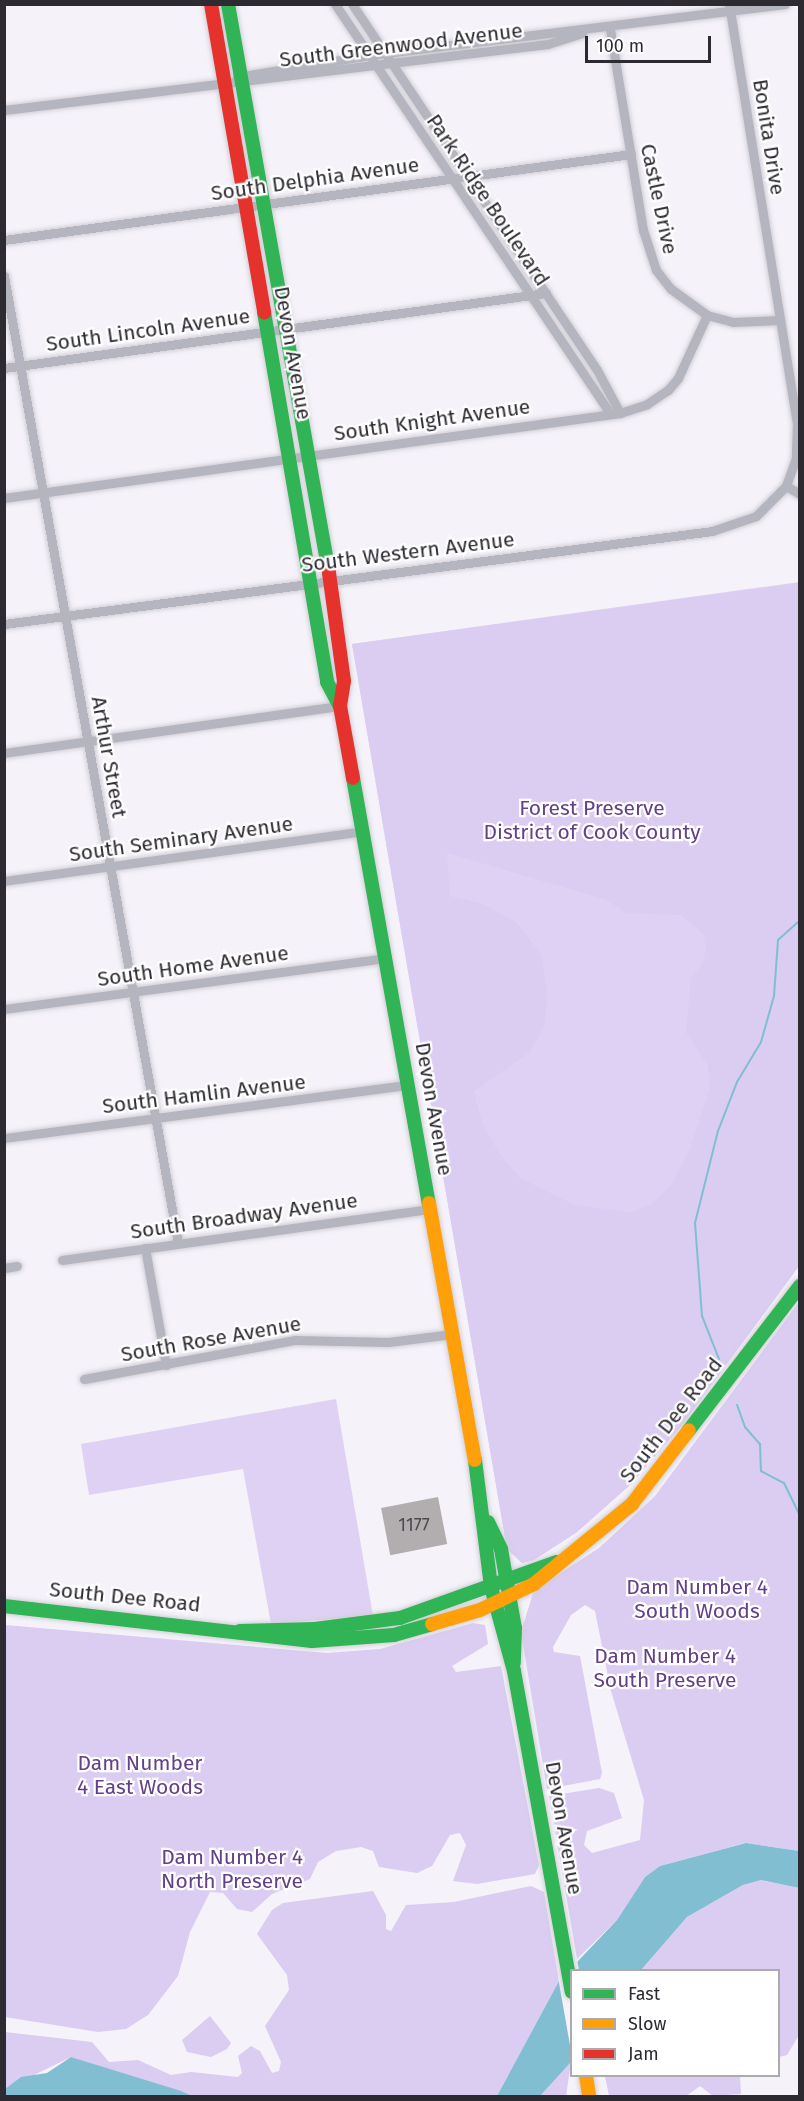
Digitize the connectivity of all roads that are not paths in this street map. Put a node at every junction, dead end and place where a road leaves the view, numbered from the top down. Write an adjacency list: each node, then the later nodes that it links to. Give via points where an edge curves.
1 (211, 4): 14 (street, Devon Avenue)
2 (228, 4): 13 (street, Devon Avenue)
3 (335, 4): 10 (street, Park Ridge Boulevard)
4 (352, 4): 9 (street, Park Ridge Boulevard)
5 (785, 4): 6 (street, South Greenwood Avenue)
6 (730, 8): 7 (street, South Greenwood Avenue); 26 (street, Bonita Drive)
7 (610, 29): 8 (street, South Greenwood Avenue); 16 (street, Castle Drive)
8 (582, 33): 9 (street, South Greenwood Avenue); 11 (street, South Greenwood Avenue, via 548,44)
9 (384, 53): 10 (street, South Greenwood Avenue); 11 (street, Park Ridge Boulevard)
10 (370, 55): 12 (street, Park Ridge Boulevard); 13 (street, South Greenwood Avenue)
11 (391, 64): 12 (street, South Greenwood Avenue); 17 (street, Park Ridge Boulevard)
12 (377, 66): 13 (street, South Greenwood Avenue); 18 (street, Park Ridge Boulevard)
13 (241, 79): 14 (street, South Greenwood Avenue); 19 (street, Devon Avenue)
14 (223, 82): 15 (street, South Greenwood Avenue); 20 (street, Devon Avenue)
15 (4, 110)
16 (631, 154): 17 (street, South Delphia Avenue); 25 (street, Castle Drive, via 650,258 670,289)
17 (466, 177): 18 (street, South Delphia Avenue); 23 (street, Park Ridge Boulevard)
18 (452, 179): 19 (street, South Delphia Avenue); 24 (street, Park Ridge Boulevard)
19 (263, 204): 20 (street, South Delphia Avenue); 27 (street, Devon Avenue)
20 (246, 206): 21 (street, South Delphia Avenue); 28 (street, Devon Avenue)
21 (4, 240)
22 (4, 276): 29 (street, Arthur Street)
23 (546, 293): 24 (street, South Lincoln Avenue); 31 (street, Park Ridge Boulevard)
24 (530, 296): 27 (street, South Lincoln Avenue); 31 (street, Park Ridge Boulevard)
25 (707, 315): 26 (street, Castle Drive, via 733,322); 31 (street, South Knight Avenue, via 678,378 668,390 647,404)
26 (780, 320): 34 (street, Bonita Drive, via 798,441)
27 (286, 328): 28 (street, South Lincoln Avenue); 32 (street, Devon Avenue)
28 (268, 331): 29 (street, South Lincoln Avenue); 33 (street, Devon Avenue)
29 (21, 366): 30 (street, South Lincoln Avenue); 35 (street, Arthur Street)
30 (4, 368)
31 (615, 414): 32 (street, South Knight Avenue)
32 (308, 455): 33 (street, South Knight Avenue); 38 (street, Devon Avenue)
33 (291, 458): 35 (street, South Knight Avenue); 39 (street, Devon Avenue)
34 (786, 486): 36 (street); 38 (street, South Western Avenue, via 756,516 712,531)
35 (43, 493): 37 (street, South Knight Avenue); 40 (street, Arthur Street)
36 (800, 494)
37 (4, 498)
38 (330, 580): 39 (street, South Western Avenue); 42 (street, Devon Avenue, via 344,681)
39 (312, 583): 40 (street, South Western Avenue); 42 (street, Devon Avenue, via 327,682)
40 (65, 615): 41 (street, South Western Avenue); 43 (street, Arthur Street)
41 (4, 624)
42 (340, 706): 43 (street); 45 (street, Devon Avenue)
43 (88, 741): 44 (street); 46 (street, Arthur Street)
44 (4, 753)
45 (363, 831): 46 (street, South Seminary Avenue); 48 (street, Devon Avenue)
46 (110, 867): 47 (street, South Seminary Avenue); 49 (street, Arthur Street)
47 (4, 881)
48 (385, 958): 49 (street, South Home Avenue); 51 (street, Devon Avenue)
49 (133, 992): 50 (street, South Home Avenue); 52 (street, Arthur Street)
50 (4, 1009)
51 (408, 1085): 52 (street, South Hamlin Avenue); 54 (street, Devon Avenue)
52 (155, 1118): 53 (street, South Hamlin Avenue); 55 (street, Arthur Street)
53 (4, 1138)
54 (430, 1209): 55 (street, South Broadway Avenue); 61 (street, Devon Avenue)
55 (178, 1243): 56 (street, South Broadway Avenue)
56 (145, 1248): 57 (street, South Broadway Avenue); 62 (street)
57 (62, 1260)
58 (17, 1266): 59 (street)
59 (4, 1268)
60 (800, 1286): 65 (street, South Dee Road, via 632,1504)
61 (453, 1334): 62 (street, South Rose Avenue, via 388,1342 295,1340); 64 (street, Devon Avenue)
62 (166, 1365): 63 (street, South Rose Avenue)
63 (84, 1379)
64 (486, 1519): 66 (street, Devon Avenue, via 501,1549); 67 (street, Devon Avenue)
65 (558, 1561): 66 (street, South Dee Road); 68 (street, South Dee Road, via 534,1584)
66 (507, 1580): 67 (street, South Dee Road); 68 (street, Devon Avenue)
67 (491, 1587): 69 (street, Devon Avenue); 71 (street, South Dee Road, via 432,1610 390,1620 315,1629)
68 (509, 1596): 69 (street, South Dee Road); 72 (street, Devon Avenue, via 515,1628)
69 (495, 1603): 71 (street, South Dee Road, via 419,1629 363,1639 282,1640); 72 (street, Devon Avenue)
70 (4, 1606): 71 (street, South Dee Road)
71 (240, 1631)
72 (514, 1671): 73 (street, Devon Avenue)
73 (570, 1982)
74 (586, 2077): 75 (street)
75 (589, 2097)

